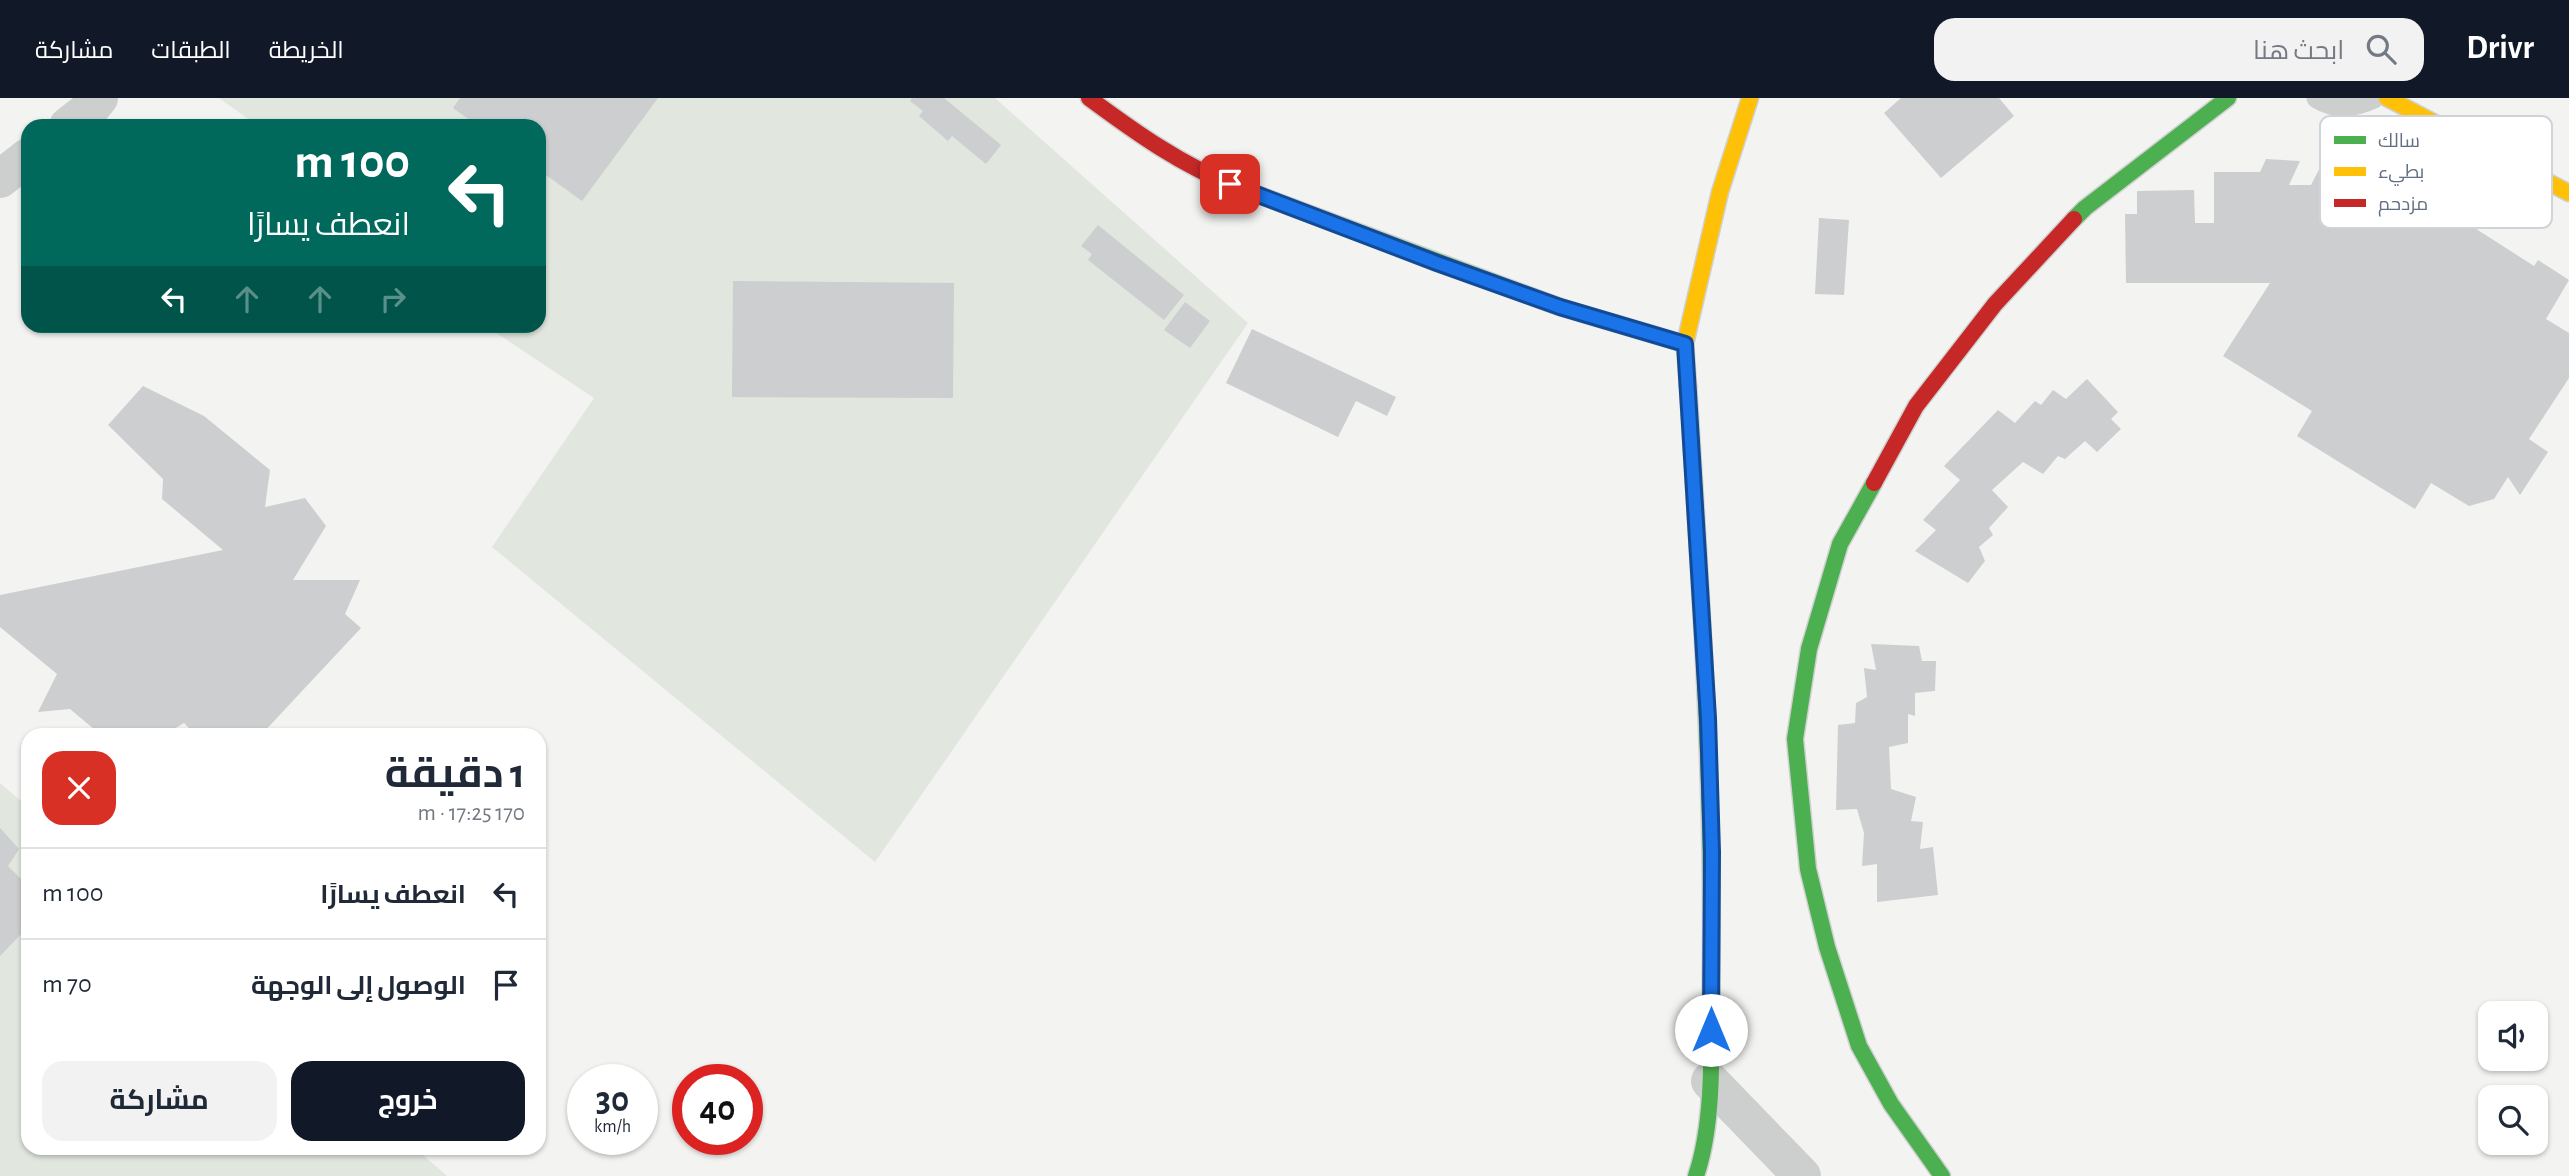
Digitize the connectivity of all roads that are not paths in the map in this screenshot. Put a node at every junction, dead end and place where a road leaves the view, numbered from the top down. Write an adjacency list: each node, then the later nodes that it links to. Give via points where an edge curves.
1 (99, 98): 9 (street)
2 (1089, 98): 14 (street, via 1206,175 1560,307)
3 (1750, 98): 14 (street, via 1720,192)
4 (2228, 98): 18 (street, via 2085,208 1995,304 1916,406 1840,544 1809,649 1795,739 1808,869 1827,947 1859,1046 1891,1104)
5 (2317, 98): 6 (lane, via 2343,106)
6 (2374, 98)
7 (2387, 98): 8 (street)
8 (2421, 116)
9 (77, 119)
10 (21, 162): 11 (street)
11 (0, 179)
12 (2552, 184): 13 (street)
13 (2569, 193)
14 (1685, 344): 15 (street, via 1707,691 1712,839)
15 (1710, 1081): 16 (street, via 1703,1154); 17 (street)
16 (1696, 1176)
17 (1802, 1176)
18 (1942, 1176)

